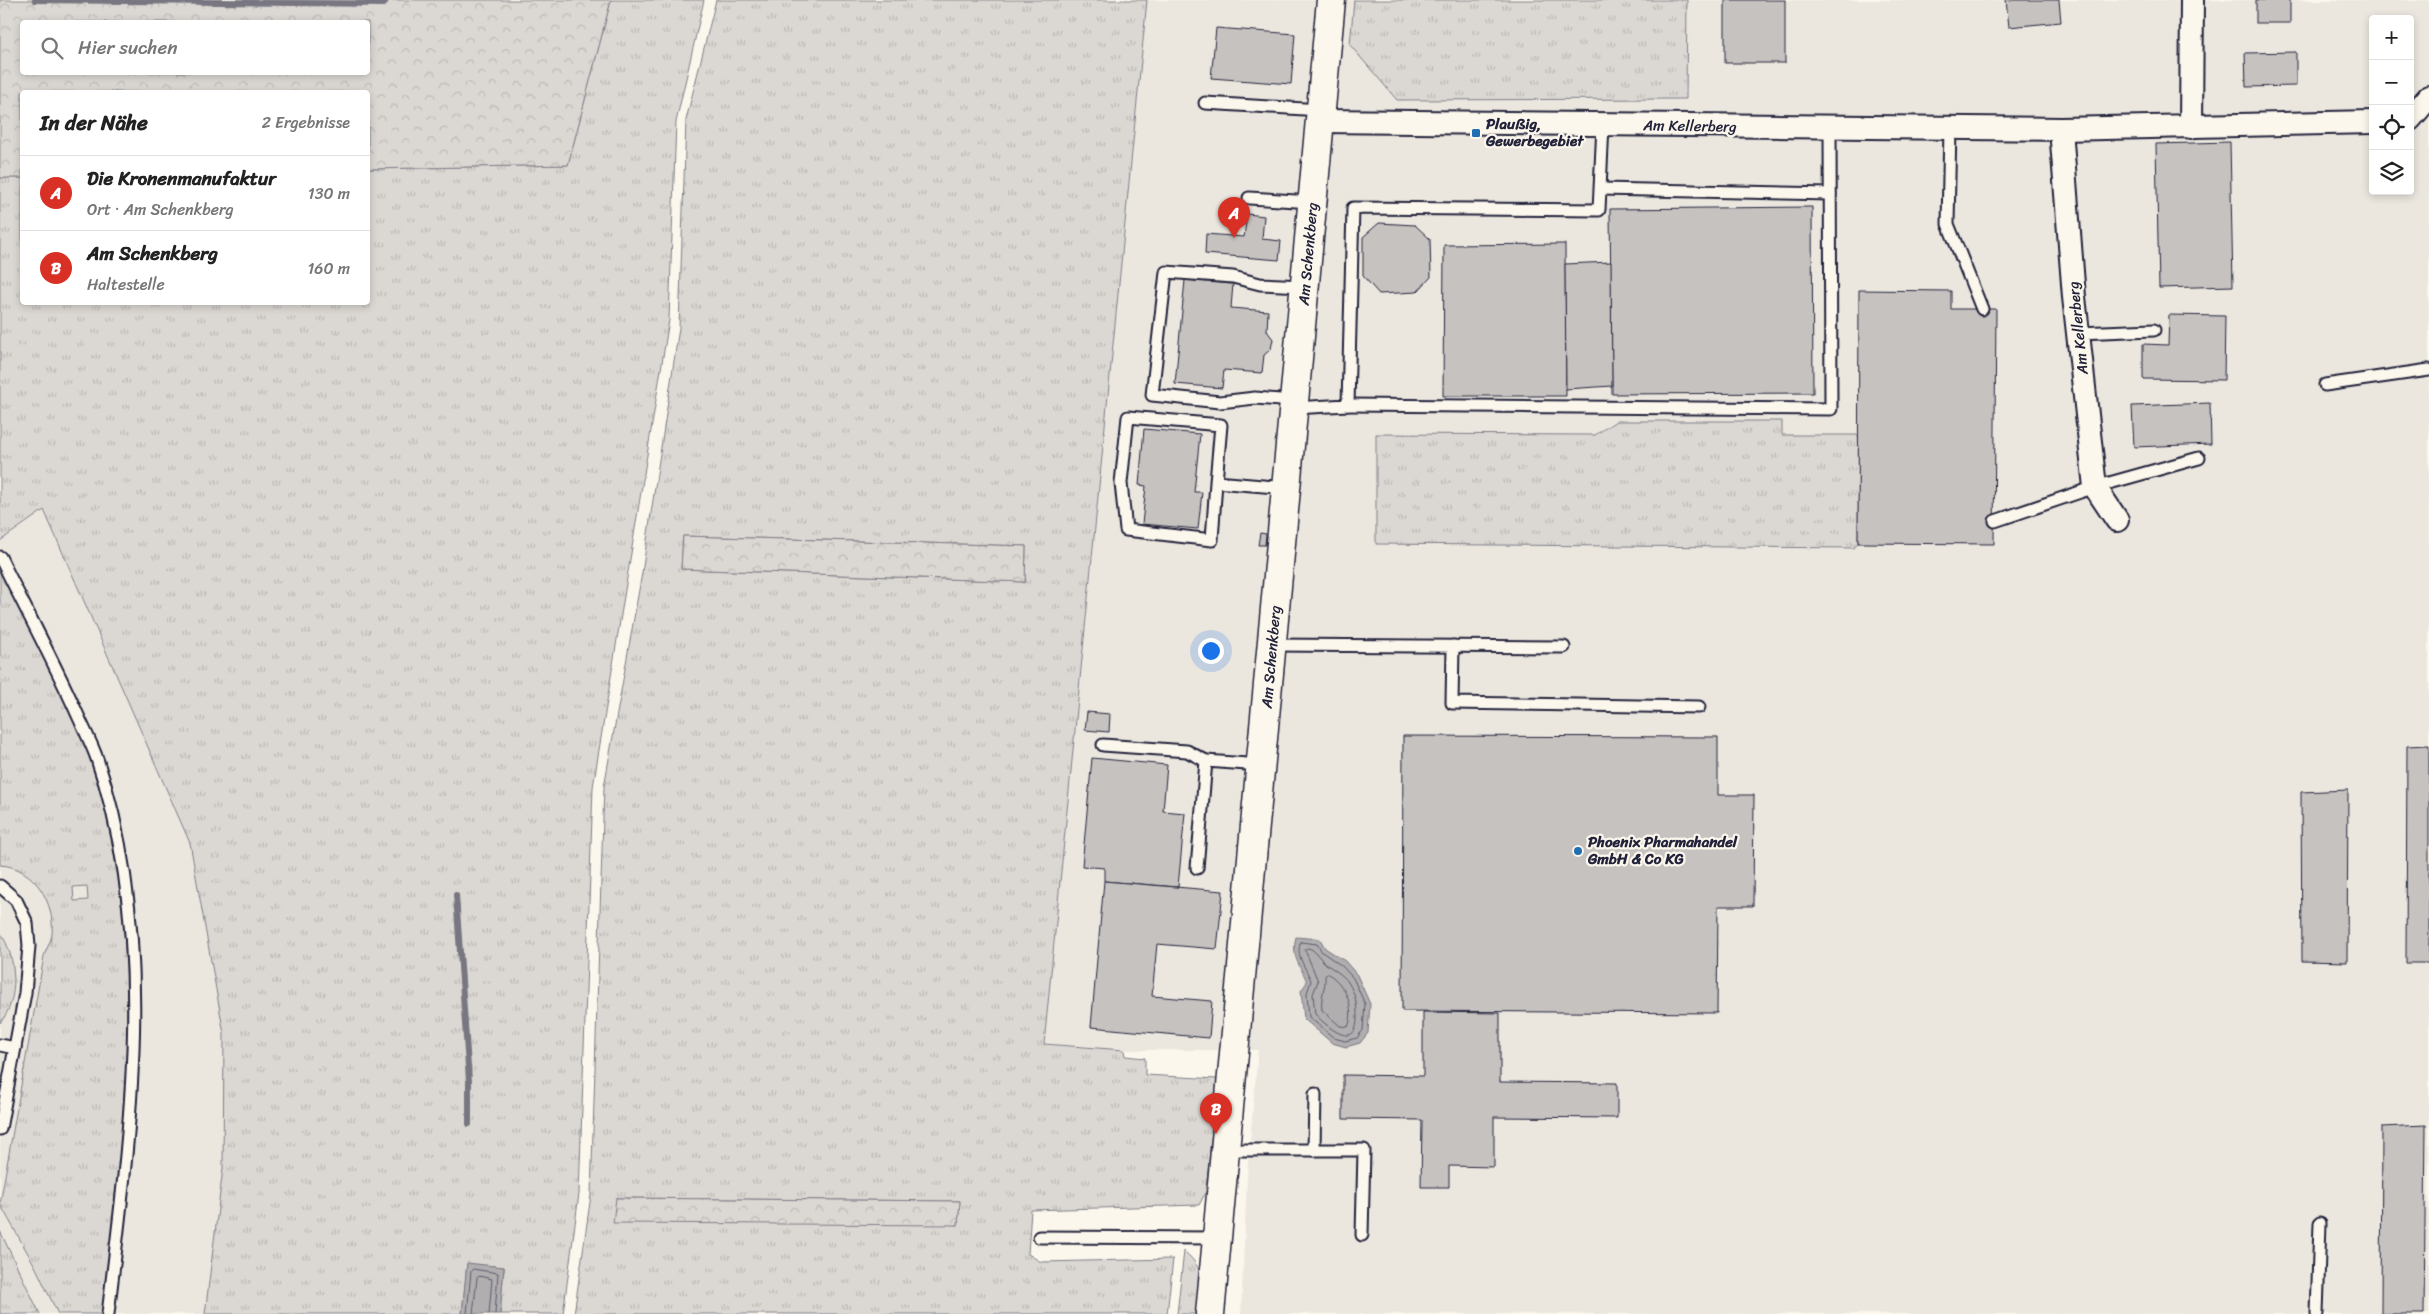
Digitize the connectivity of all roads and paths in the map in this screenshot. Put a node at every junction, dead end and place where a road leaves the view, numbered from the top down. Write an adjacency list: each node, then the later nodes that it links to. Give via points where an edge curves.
1 (1331, 0): 6 (main road, Am Schenkberg)
2 (2192, 0): 10 (street)
3 (2429, 97): 5 (street)
4 (1205, 103): 6 (lane)
5 (2414, 114)
6 (1320, 116): 8 (street, Am Kellerberg); 16 (main road, Am Schenkberg)
7 (2369, 122): 10 (street, Am Kellerberg)
8 (1603, 125): 9 (street, Am Kellerberg); 13 (lane)
9 (1830, 127): 11 (street, Am Kellerberg); 14 (lane)
10 (2190, 127): 12 (street, Am Kellerberg)
11 (1950, 128): 12 (street, Am Kellerberg); 18 (lane, via 1948,224)
12 (2061, 129): 20 (street, Am Kellerberg)
13 (1601, 188): 14 (lane); 24 (lane, via 1600,210 1353,208)
14 (1830, 194): 24 (lane, via 1831,409)
15 (1249, 198): 16 (lane)
16 (1312, 202): 17 (main road, Am Schenkberg)
17 (1304, 286): 23 (main road, Am Schenkberg); 23 (lane, via 1166,272 1152,395 1220,402 1255,398)
18 (1982, 309)
19 (2154, 330): 20 (lane)
20 (2078, 333): 27 (street, Am Kellerberg)
21 (2429, 370): 22 (lane)
22 (2325, 384)
23 (1294, 405): 24 (lane); 28 (main road, Am Schenkberg)
24 (1348, 405)
25 (2200, 458): 27 (lane)
26 (1216, 482): 26 (lane, via 1212,540 1126,530 1121,483 1128,417 1221,425); 28 (lane)
27 (2095, 487): 29 (street, Am Kellerberg); 30 (lane)
28 (1286, 488): 32 (main road, Am Schenkberg)
29 (2117, 520)
30 (1995, 521)
31 (0, 557): 51 (lane, via 64,684 95,755 117,828 128,899 133,983 132,1079)
32 (1272, 645): 33 (lane); 38 (main road, Am Schenkberg)
33 (1452, 646): 34 (lane); 35 (lane, via 1452,703)
34 (1564, 647)
35 (1699, 707)
36 (1103, 745): 37 (lane, via 1187,751)
37 (1206, 761): 38 (lane); 39 (lane)
38 (1261, 765): 45 (main road, Am Schenkberg)
39 (1197, 868)
40 (0, 886): 42 (lane, via 16,900 26,923 29,946)
41 (0, 1046): 42 (lane)
42 (15, 1048): 44 (lane)
43 (1314, 1094): 46 (lane)
44 (0, 1129)
45 (1226, 1150): 46 (lane); 50 (main road, Am Schenkberg)
46 (1314, 1150): 48 (lane, via 1364,1150)
47 (2320, 1223): 53 (lane)
48 (1362, 1235)
49 (1039, 1237): 50 (lane)
50 (1218, 1238): 52 (main road, Am Schenkberg)
51 (108, 1314)
52 (1210, 1314)
53 (2317, 1314)

